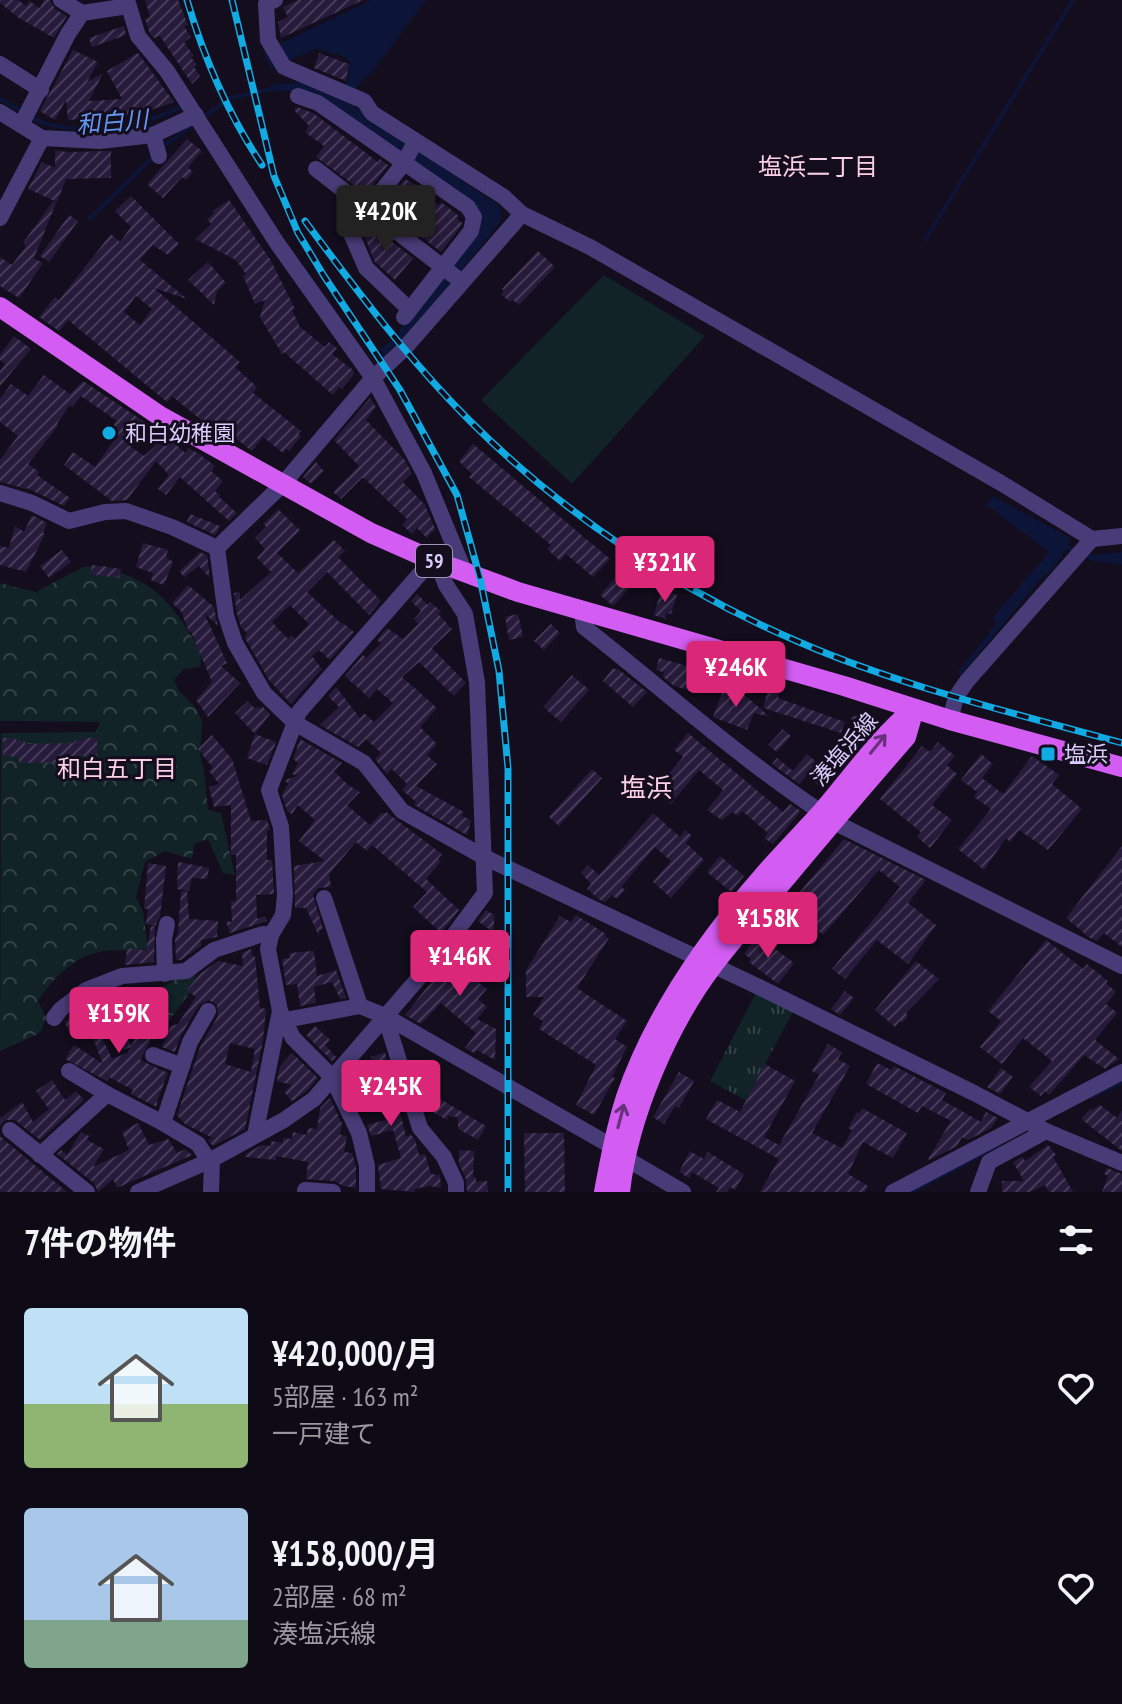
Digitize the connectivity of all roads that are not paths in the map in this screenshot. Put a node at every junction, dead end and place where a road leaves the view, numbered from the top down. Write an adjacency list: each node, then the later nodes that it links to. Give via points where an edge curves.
1 (61, 0): 4 (street)
2 (275, 0): 13 (street, via 266,4 268,40 284,67 364,101 372,113)
3 (127, 3): 4 (street); 9 (street, via 138,36)
4 (82, 13): 6 (street)
5 (0, 64): 6 (street)
6 (41, 90): 10 (street)
7 (298, 96): 15 (street, via 318,103)
8 (0, 112): 10 (street)
9 (196, 115): 11 (street); 23 (street, via 277,243)
10 (24, 119): 12 (street)
11 (153, 135): 12 (street, via 100,141); 14 (street)
12 (42, 138): 19 (street)
13 (415, 142): 15 (street); 18 (street, via 504,197)
14 (159, 156)
15 (404, 163): 17 (street); 20 (street, via 468,207 474,217 471,231)
16 (316, 169): 17 (street)
17 (368, 209): 20 (street); 20 (street, via 350,231 366,268 407,313)
18 (522, 214): 21 (street); 27 (street, via 590,247)
19 (0, 218)
20 (443, 267): 21 (street)
21 (462, 282): 23 (street)
22 (1, 310): 24 (main road, 59, via 160,416)
23 (373, 378): 24 (street); 30 (street, via 424,473)
24 (282, 485): 28 (street); 29 (main road, 59)
25 (0, 493): 28 (street, via 69,521 126,511)
26 (1122, 536): 27 (street)
27 (1092, 539): 33 (street, via 967,681)
28 (217, 548): 34 (street, via 235,643 264,693)
29 (434, 561): 30 (main road, 59); 34 (street, via 299,712); 37 (street, via 465,614 477,682)
30 (465, 573): 31 (main road, 59)
31 (582, 611): 32 (main road, 59); 36 (street, via 584,627 771,779)
32 (914, 709): 33 (main road, 59); 36 (main road, 湊塩浜線, via 888,731)
33 (950, 720): 35 (main road, 59)
34 (295, 723): 37 (street, via 364,763 402,811); 40 (street, via 269,790 281,827 285,895 283,915)
35 (1122, 767)
36 (827, 817): 41 (main road, 湊塩浜線, via 761,878); 42 (street)
37 (484, 857): 41 (street); 47 (street, via 485,893)
38 (324, 898): 44 (street)
39 (167, 924): 43 (street)
40 (271, 935): 43 (street, via 214,950 186,971); 46 (street, via 268,949)
41 (705, 963): 55 (street); 60 (main road, 湊塩浜線, via 666,1010 639,1064 626,1099)
42 (1122, 966)
43 (165, 974): 48 (street, via 122,976 86,990)
44 (360, 1006): 46 (street); 47 (street)
45 (208, 1011): 50 (street)
46 (282, 1015): 53 (street, via 293,1038); 59 (street)
47 (385, 1016): 53 (street); 60 (street); 70 (street, via 420,1128 444,1157)
48 (54, 1018)
49 (153, 1055): 50 (street)
50 (182, 1066): 56 (street)
51 (69, 1071): 54 (street)
52 (1122, 1072): 55 (street)
53 (332, 1077): 59 (street, via 314,1099); 69 (street, via 359,1133)
54 (107, 1094): 56 (street); 61 (street)
55 (1028, 1121): 58 (street); 74 (street)
56 (163, 1123): 62 (street, via 198,1144)
57 (10, 1130): 61 (street)
58 (1046, 1131): 63 (street); 75 (street, via 989,1162)
59 (255, 1135): 62 (street)
60 (619, 1152): 71 (main road, 湊塩浜線); 72 (main road, 湊塩浜線); 73 (street)
61 (40, 1155): 65 (street)
62 (211, 1160): 66 (street); 67 (street)
63 (1122, 1163)
64 (305, 1190): 68 (street)
65 (87, 1192)
66 (138, 1192)
67 (211, 1192)
68 (333, 1192)
69 (367, 1192)
70 (456, 1192)
71 (604, 1192)
72 (620, 1192)
73 (683, 1192)
74 (893, 1192)
75 (978, 1192)

